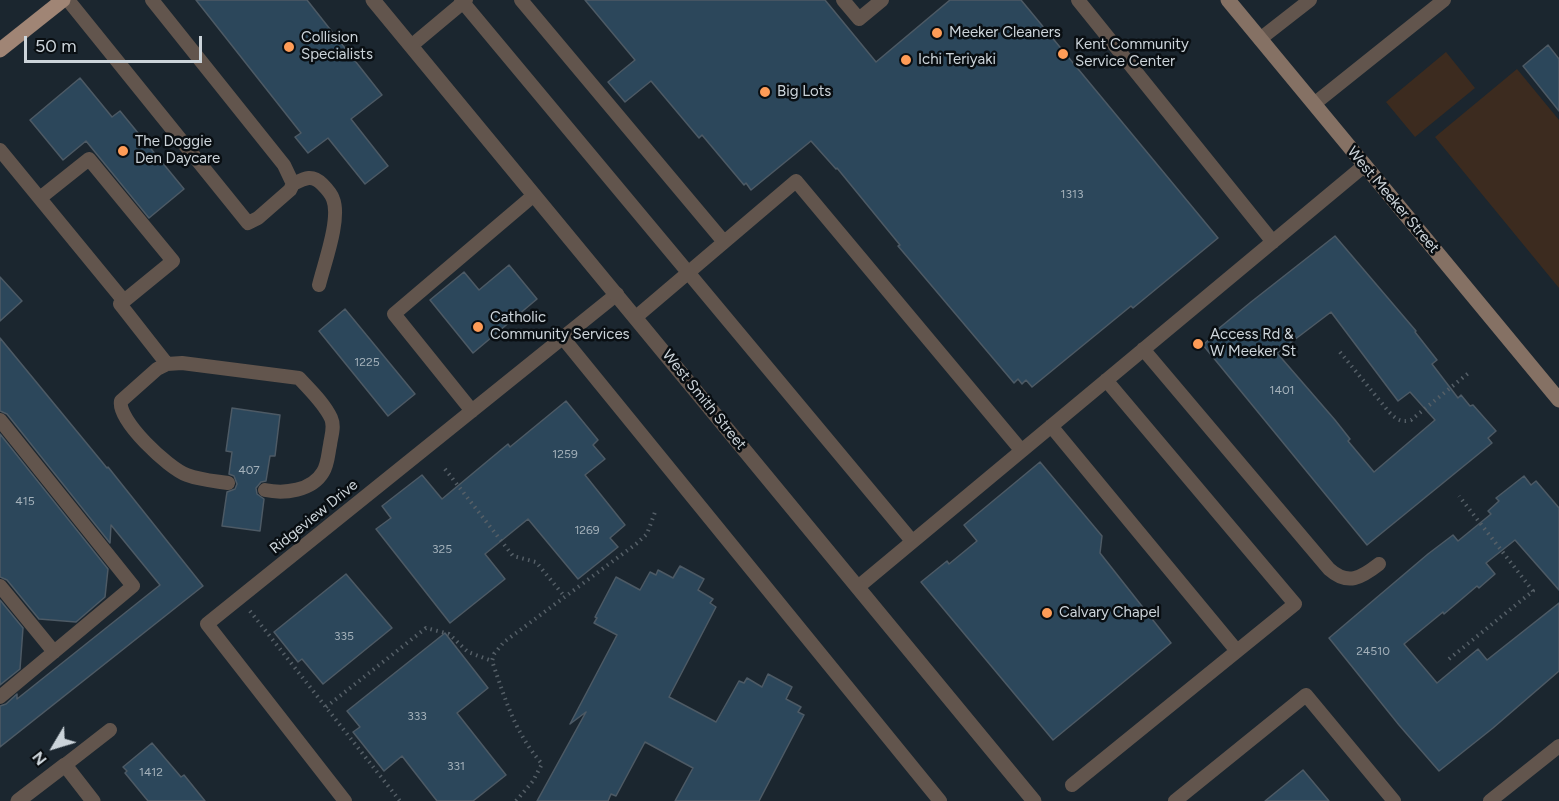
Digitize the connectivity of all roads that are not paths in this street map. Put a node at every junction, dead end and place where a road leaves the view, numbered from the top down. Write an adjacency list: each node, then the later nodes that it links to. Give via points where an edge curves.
1 (63, 0): 15 (main road)
2 (68, 0): 19 (lane, via 248,223)
3 (152, 0): 19 (lane, via 284,165)
4 (374, 0): 14 (street, West Smith Street)
5 (521, 0): 22 (lane)
6 (843, 0): 7 (lane, via 859,19)
7 (882, 0)
8 (1078, 0): 23 (lane)
9 (1228, 0): 13 (main road, West Meeker Street)
10 (1310, 0): 13 (lane)
11 (1444, 0): 16 (lane)
12 (464, 1): 14 (lane); 24 (lane)
13 (1260, 39): 16 (main road, West Meeker Street)
14 (411, 46): 20 (street, West Smith Street)
15 (0, 50)
16 (1314, 104): 18 (main road, West Meeker Street)
17 (0, 150): 21 (lane)
18 (1365, 165): 23 (lane); 33 (main road, West Meeker Street)
19 (293, 184): 25 (lane, via 312,177 333,199 335,220)
20 (534, 195): 26 (street, West Smith Street); 34 (lane, via 394,314)
21 (40, 198): 27 (lane); 27 (lane, via 89,159 173,261)
22 (724, 242): 24 (lane); 37 (lane, via 796,181)
23 (1273, 242): 30 (lane)
24 (688, 272): 28 (lane); 40 (lane)
25 (319, 285)
26 (617, 294): 28 (street, West Smith Street); 29 (lane, Ridgeview Drive)
27 (124, 301): 31 (lane, via 120,304)
28 (636, 317): 43 (street, West Smith Street)
29 (563, 338): 34 (lane, Ridgeview Drive); 54 (lane)
30 (1143, 349): 32 (lane); 41 (lane, via 1329,569 1339,578 1349,579 1363,576)
31 (167, 364): 38 (lane, via 121,401 121,411 171,467 186,475); 39 (lane, via 299,378 325,408 333,428 323,474 293,491)
32 (1107, 380): 36 (lane); 44 (lane, via 1295,604)
33 (1559, 400)
34 (472, 411): 53 (lane, Ridgeview Drive, via 207,624)
35 (0, 420): 45 (lane, via 134,585)
36 (1051, 426): 37 (lane); 44 (lane)
37 (1021, 450): 40 (lane)
38 (228, 483)
39 (265, 490)
40 (912, 541): 43 (lane)
41 (1379, 564)
42 (0, 586): 45 (lane)
43 (858, 587): 55 (street, West Smith Street)
44 (1237, 651): 50 (lane)
45 (54, 652): 46 (lane)
46 (0, 697)
47 (110, 730): 49 (lane)
48 (1559, 746): 58 (lane)
49 (65, 765): 51 (street); 52 (street)
50 (1072, 785)
51 (18, 801)
52 (93, 801)
53 (345, 801)
54 (940, 801)
55 (1034, 801)
56 (1175, 801): 57 (lane, via 1306,695)
57 (1394, 801)
58 (1490, 801)

